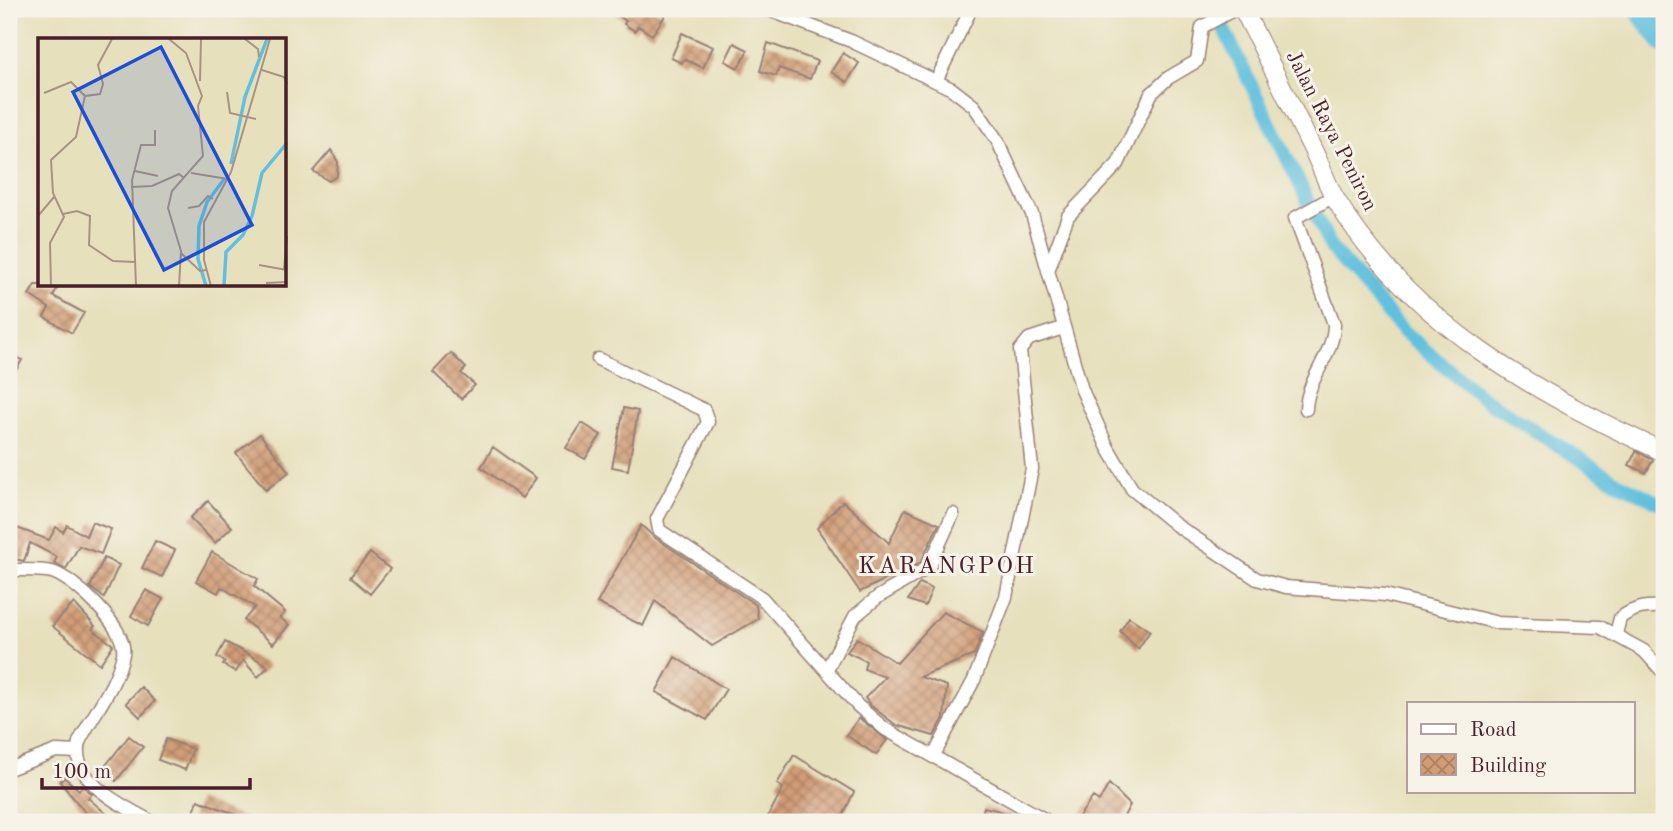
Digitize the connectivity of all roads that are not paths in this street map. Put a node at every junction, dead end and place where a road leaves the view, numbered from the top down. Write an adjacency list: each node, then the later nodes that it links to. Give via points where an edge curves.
1 (766, 9): 5 (street, via 851,41)
2 (971, 9): 5 (street)
3 (1235, 9): 7 (street, via 1204,25 1198,59 1152,92 1118,164 1068,216)
4 (1243, 9): 6 (main road, Jalan Raya Peniron)
5 (936, 81): 7 (street, via 974,106 997,140 1032,214)
6 (1327, 200): 10 (street, via 1295,218 1335,329 1306,394); 11 (main road, Jalan Raya Peniron, via 1391,274 1470,346 1527,382)
7 (1049, 269): 8 (street)
8 (1063, 328): 15 (street, via 1082,390 1132,489 1176,525 1257,579 1286,587 1385,595 1498,623 1578,624); 19 (street, via 1029,339 1020,350 1032,469 1006,597 974,680)
9 (598, 359): 16 (street, via 704,410 708,422 657,519 659,530 762,598)
10 (1306, 410)
11 (1664, 453)
12 (953, 514): 16 (street, via 929,567 855,616)
13 (9, 570): 18 (street, via 50,572 75,584 121,637 123,657 79,741)
14 (1664, 607): 15 (street, via 1647,605 1630,611 1620,618)
15 (1616, 634): 17 (street, via 1644,651)
16 (827, 668): 19 (street, via 858,706 885,729)
17 (1664, 673)
18 (78, 752): 20 (street, via 56,751); 21 (street, via 95,787)
19 (933, 757): 22 (street)
20 (9, 769)
21 (152, 822)
22 (1049, 822)

